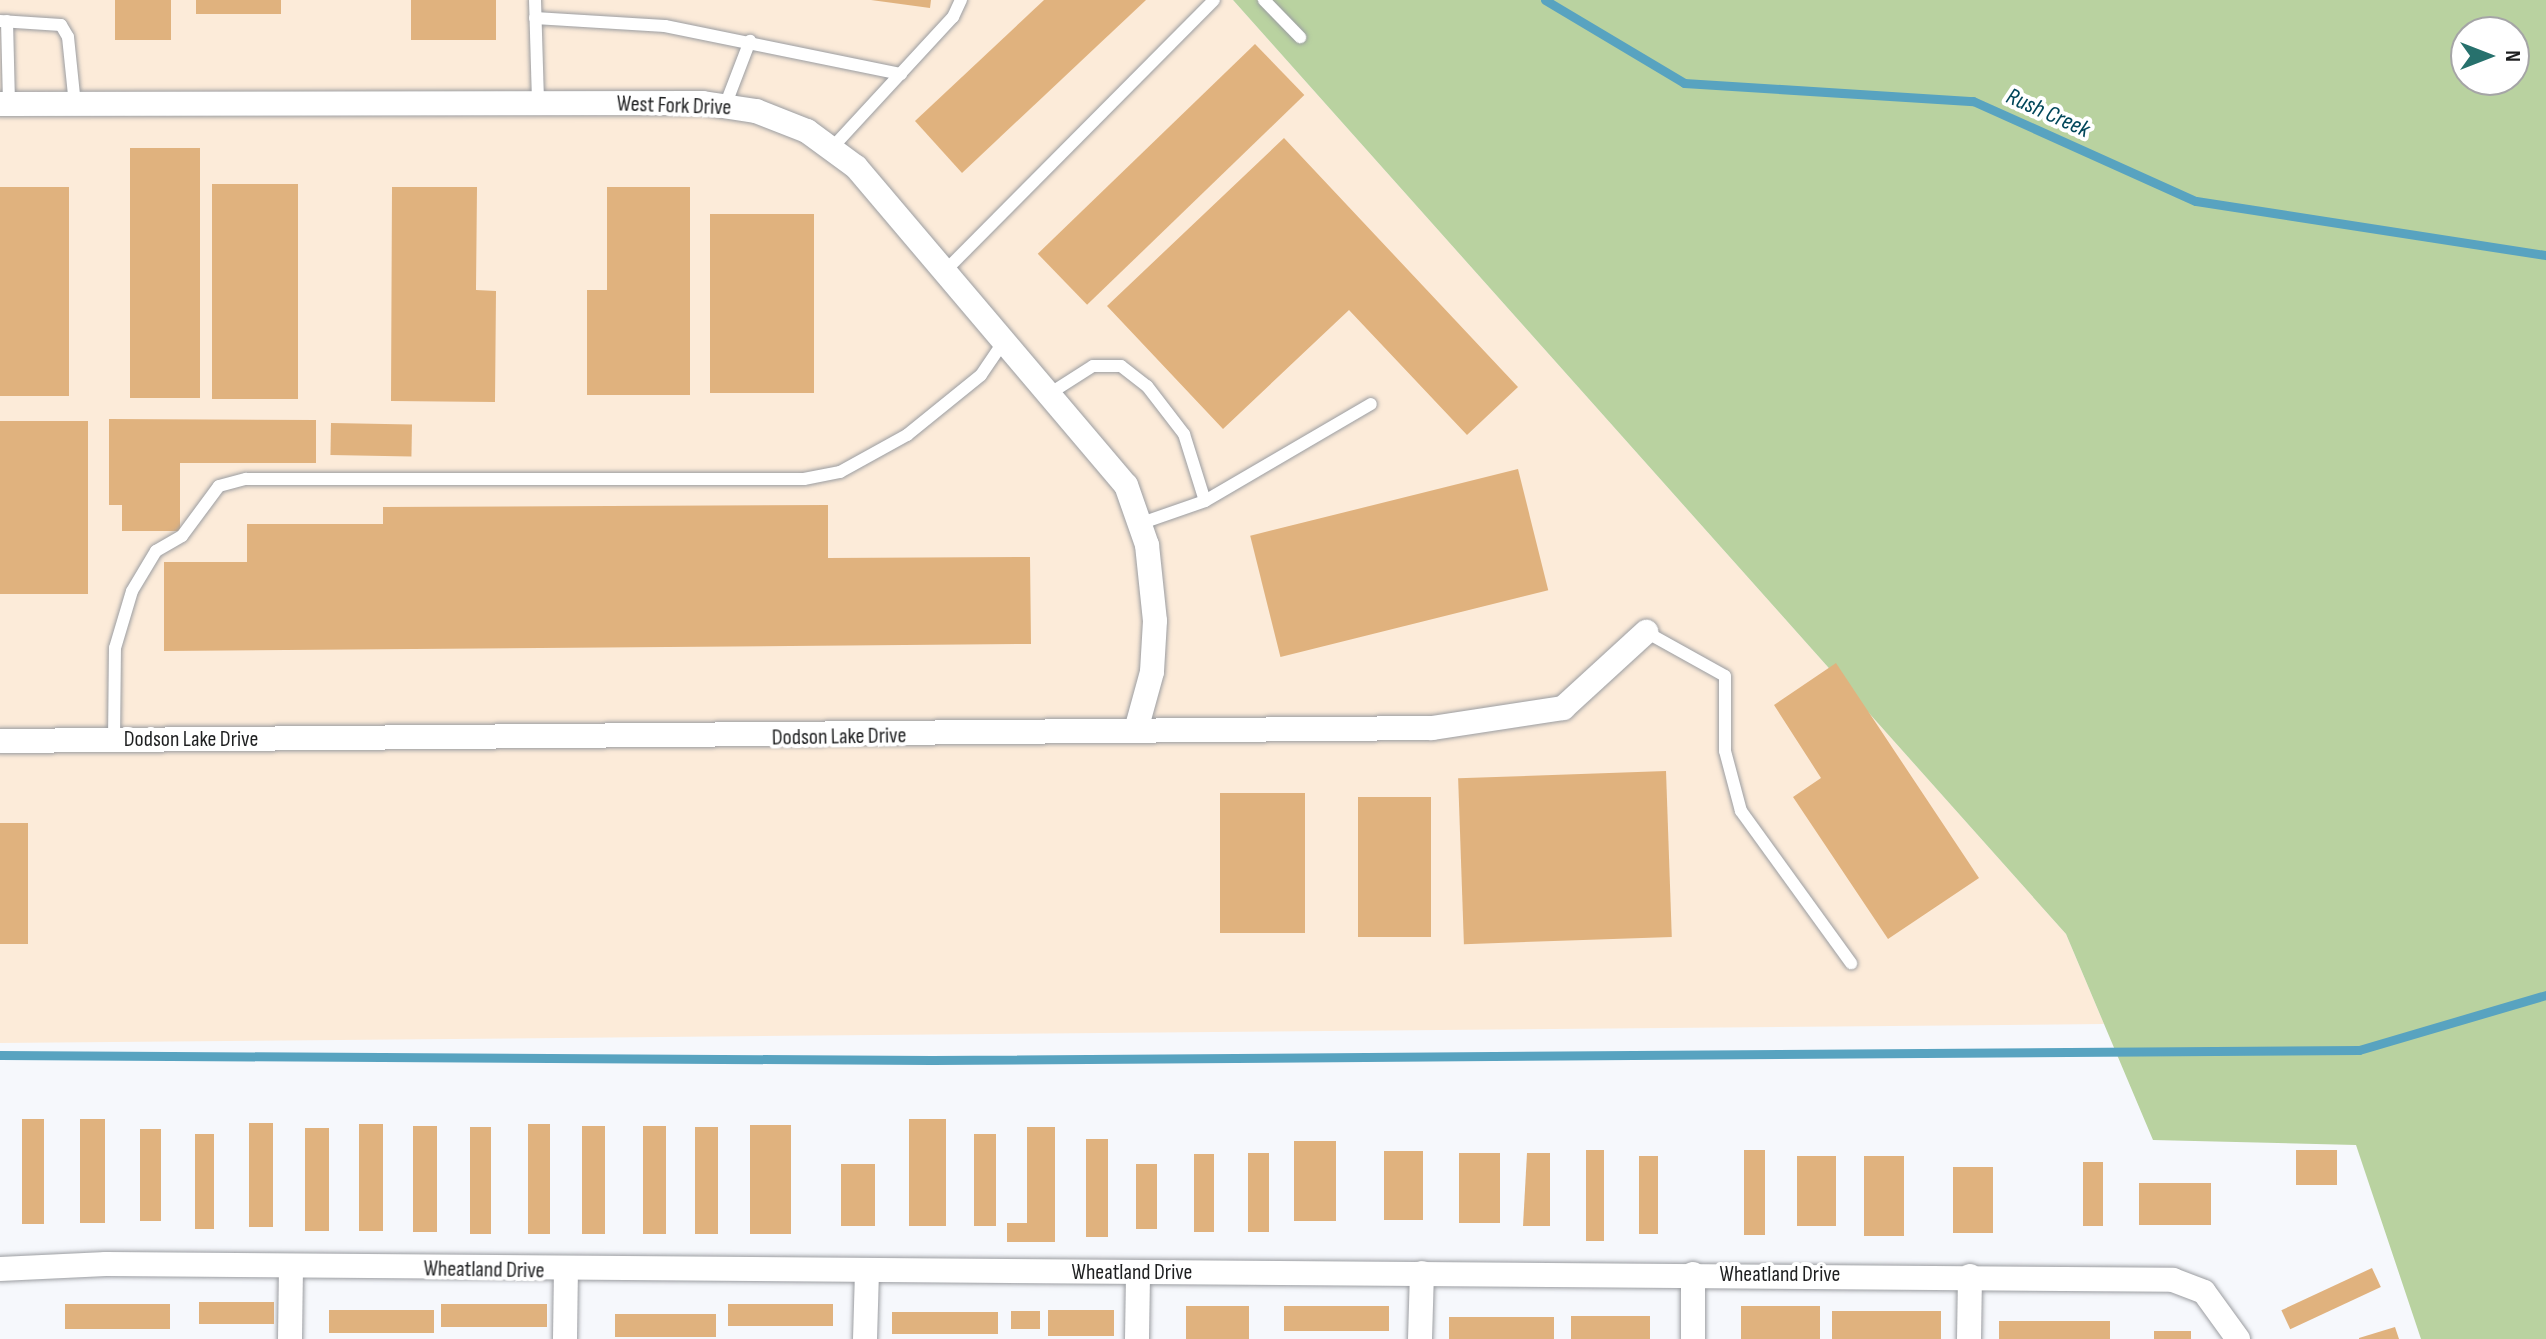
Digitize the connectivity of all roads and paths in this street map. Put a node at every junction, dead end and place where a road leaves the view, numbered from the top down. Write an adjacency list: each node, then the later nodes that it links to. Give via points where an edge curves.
1 (535, 0): 5 (lane)
2 (961, 0): 9 (lane)
3 (1214, 0): 15 (lane)
4 (1264, 0): 7 (lane)
5 (535, 18): 8 (lane, via 665,26); 11 (lane)
6 (3, 21): 10 (lane); 12 (lane, via 61,25 68,37)
7 (1300, 37)
8 (750, 41): 9 (lane); 13 (lane)
9 (901, 74): 14 (lane)
10 (4, 104): 12 (street, West Fork Drive)
11 (538, 104): 12 (street, West Fork Drive); 13 (street, West Fork Drive)
12 (75, 105)
13 (725, 106): 14 (street, West Fork Drive, via 807,131)
14 (831, 149): 15 (street, West Fork Drive, via 856,167)
15 (946, 270): 16 (street, West Fork Drive)
16 (1004, 341): 17 (street, West Fork Drive); 24 (lane, via 981,375 907,435 840,472 804,479 246,479 219,486 182,536 156,551 132,591 115,648)
17 (1049, 394): 19 (lane, via 1093,366 1121,366 1147,386 1184,434); 20 (street, West Fork Drive, via 1126,485)
18 (1371, 404): 19 (lane)
19 (1205, 501): 20 (lane)
20 (1139, 524): 22 (street, West Fork Drive, via 1155,621 1152,672)
21 (1646, 632): 22 (street, Dodson Lake Drive, via 1563,708 1502,722); 25 (lane, via 1725,676 1725,751 1741,811)
22 (1136, 730): 24 (street, Dodson Lake Drive)
23 (0, 741): 24 (street, Dodson Lake Drive)
24 (114, 741)
25 (1851, 963)
26 (291, 1268): 27 (street, Wheatland Drive, via 106,1264); 28 (street, Wheatland Drive); 34 (street)
27 (0, 1269)
28 (566, 1271): 29 (street, Wheatland Drive); 35 (street)
29 (867, 1273): 30 (street, Wheatland Drive); 36 (street)
30 (1138, 1273): 31 (street, Wheatland Drive); 37 (street)
31 (1422, 1273): 32 (street, Wheatland Drive); 38 (street)
32 (1693, 1274): 33 (street, Wheatland Drive); 39 (street)
33 (1970, 1276): 40 (street); 41 (street, Wheatland Drive, via 2173,1280 2204,1292)
34 (290, 1339)
35 (565, 1339)
36 (865, 1339)
37 (1137, 1339)
38 (1420, 1339)
39 (1693, 1339)
40 (1969, 1339)
41 (2238, 1339)

